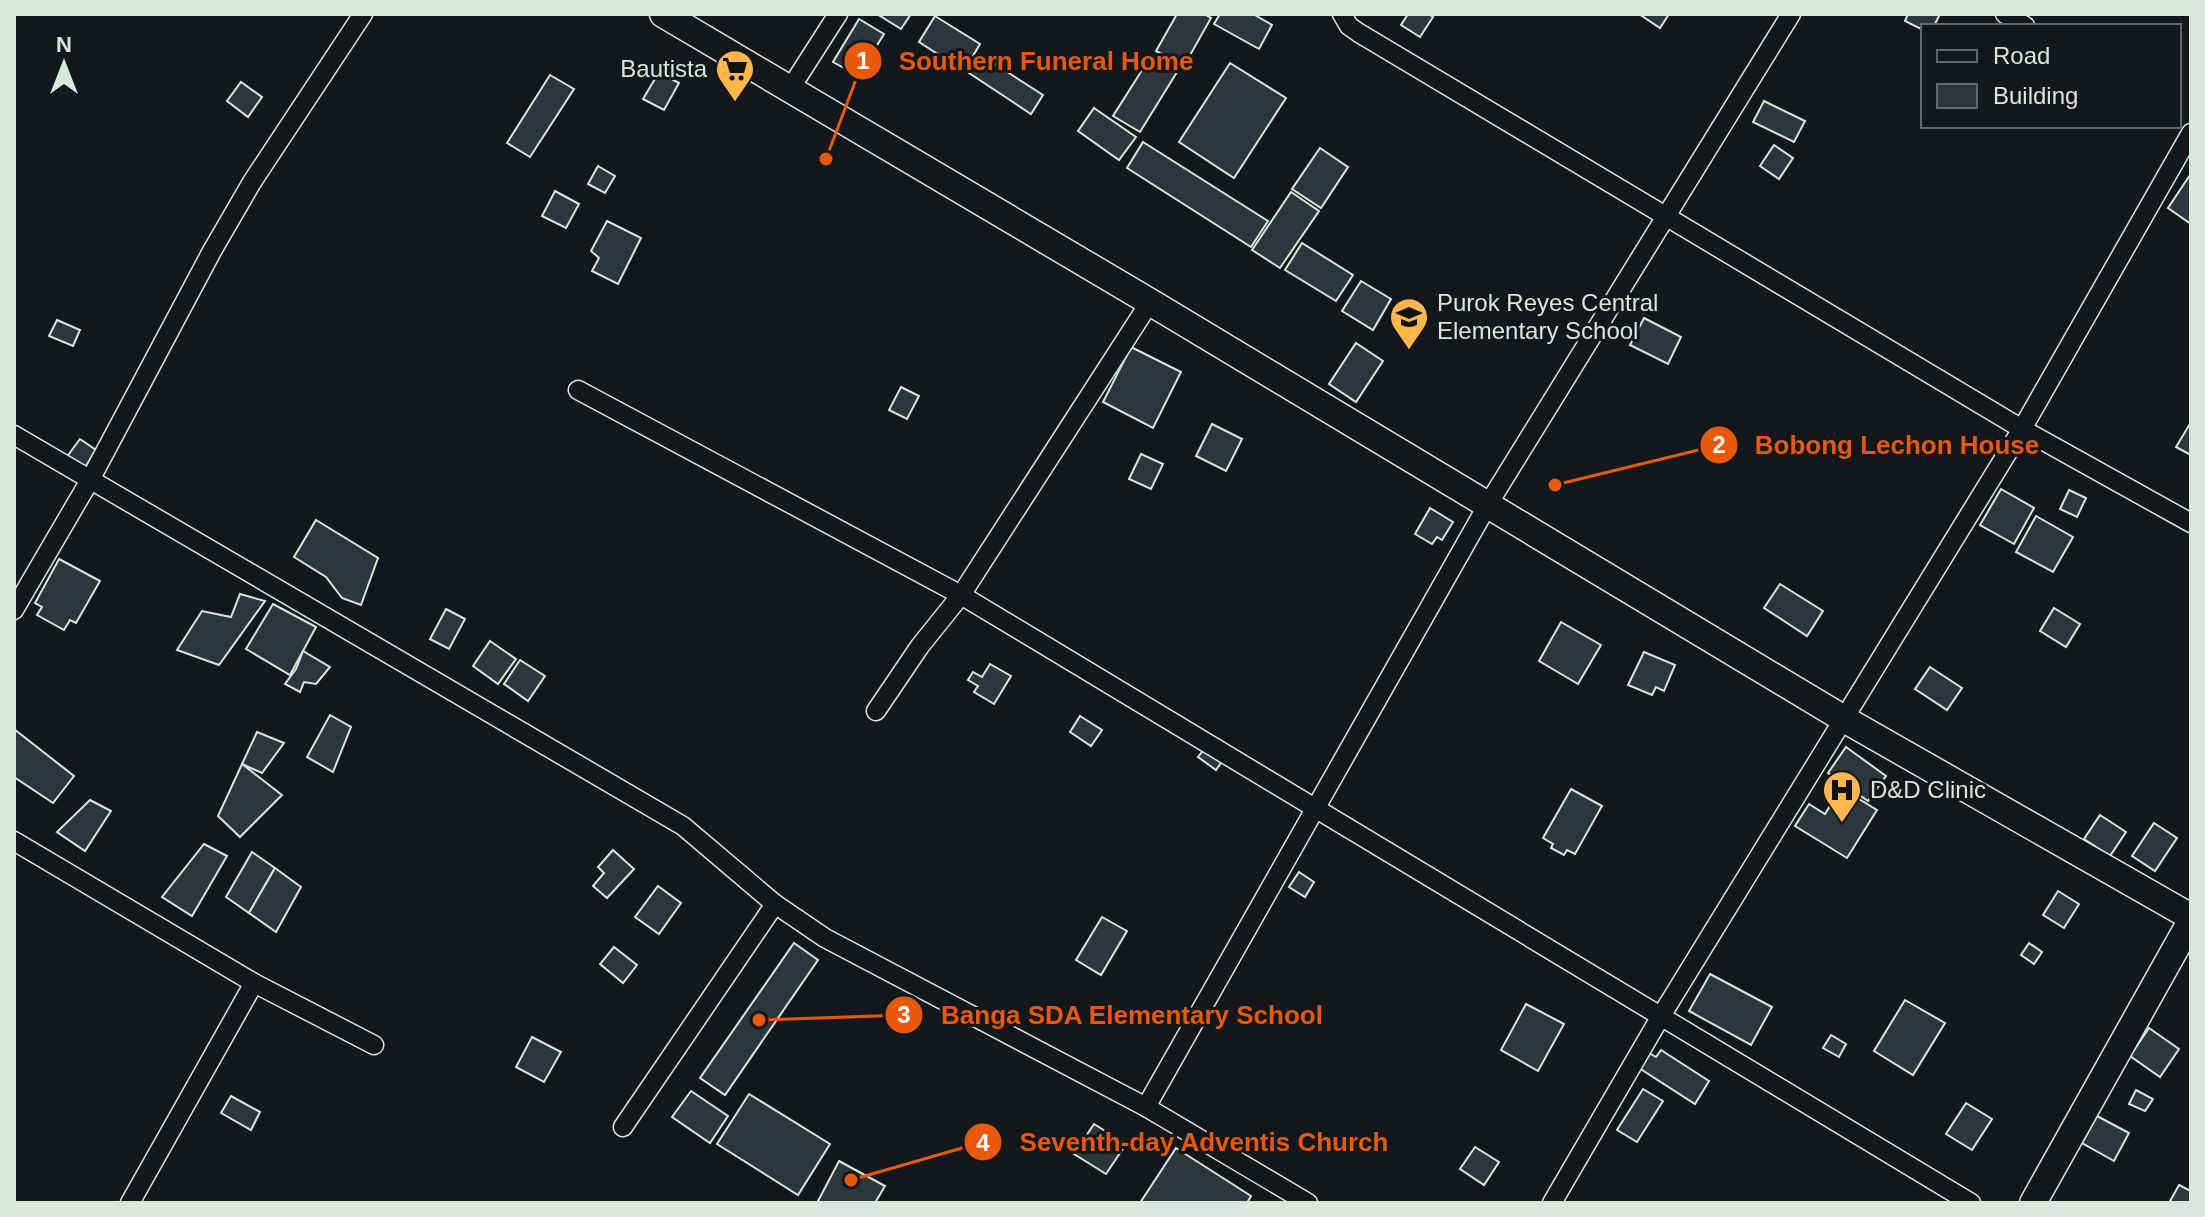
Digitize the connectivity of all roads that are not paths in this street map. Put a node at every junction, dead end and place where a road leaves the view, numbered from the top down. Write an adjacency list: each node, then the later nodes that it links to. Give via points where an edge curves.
1 (363, 14): 13 (street, via 252,182)
2 (663, 14): 6 (main road)
3 (838, 14): 6 (street)
4 (1342, 14): 8 (street, via 1349,26)
5 (1791, 14): 8 (street)
6 (790, 89): 9 (main road)
7 (2191, 133): 11 (street)
8 (1667, 217): 11 (street); 14 (street)
9 (1150, 302): 14 (main road); 16 (street)
10 (578, 390): 16 (street)
11 (2022, 429): 15 (street); 19 (street)
12 (14, 435): 13 (street)
13 (90, 480): 17 (street); 22 (street, via 683,826)
14 (1487, 506): 19 (main road); 20 (street)
15 (2191, 523)
16 (961, 595): 18 (street); 20 (street)
17 (14, 610)
18 (876, 711)
19 (1844, 719): 23 (main road); 25 (street)
20 (1316, 807): 25 (street); 27 (street)
21 (14, 841): 24 (street)
22 (775, 904): 27 (street, via 825,938); 28 (street)
23 (2191, 919): 33 (main road)
24 (254, 983): 26 (street); 29 (street)
25 (1661, 1016): 31 (street); 32 (street)
26 (374, 1045)
27 (1146, 1107): 30 (street)
28 (623, 1127)
29 (130, 1203)
30 (1308, 1203)
31 (1552, 1203)
32 (1971, 1203)
33 (2033, 1203)

